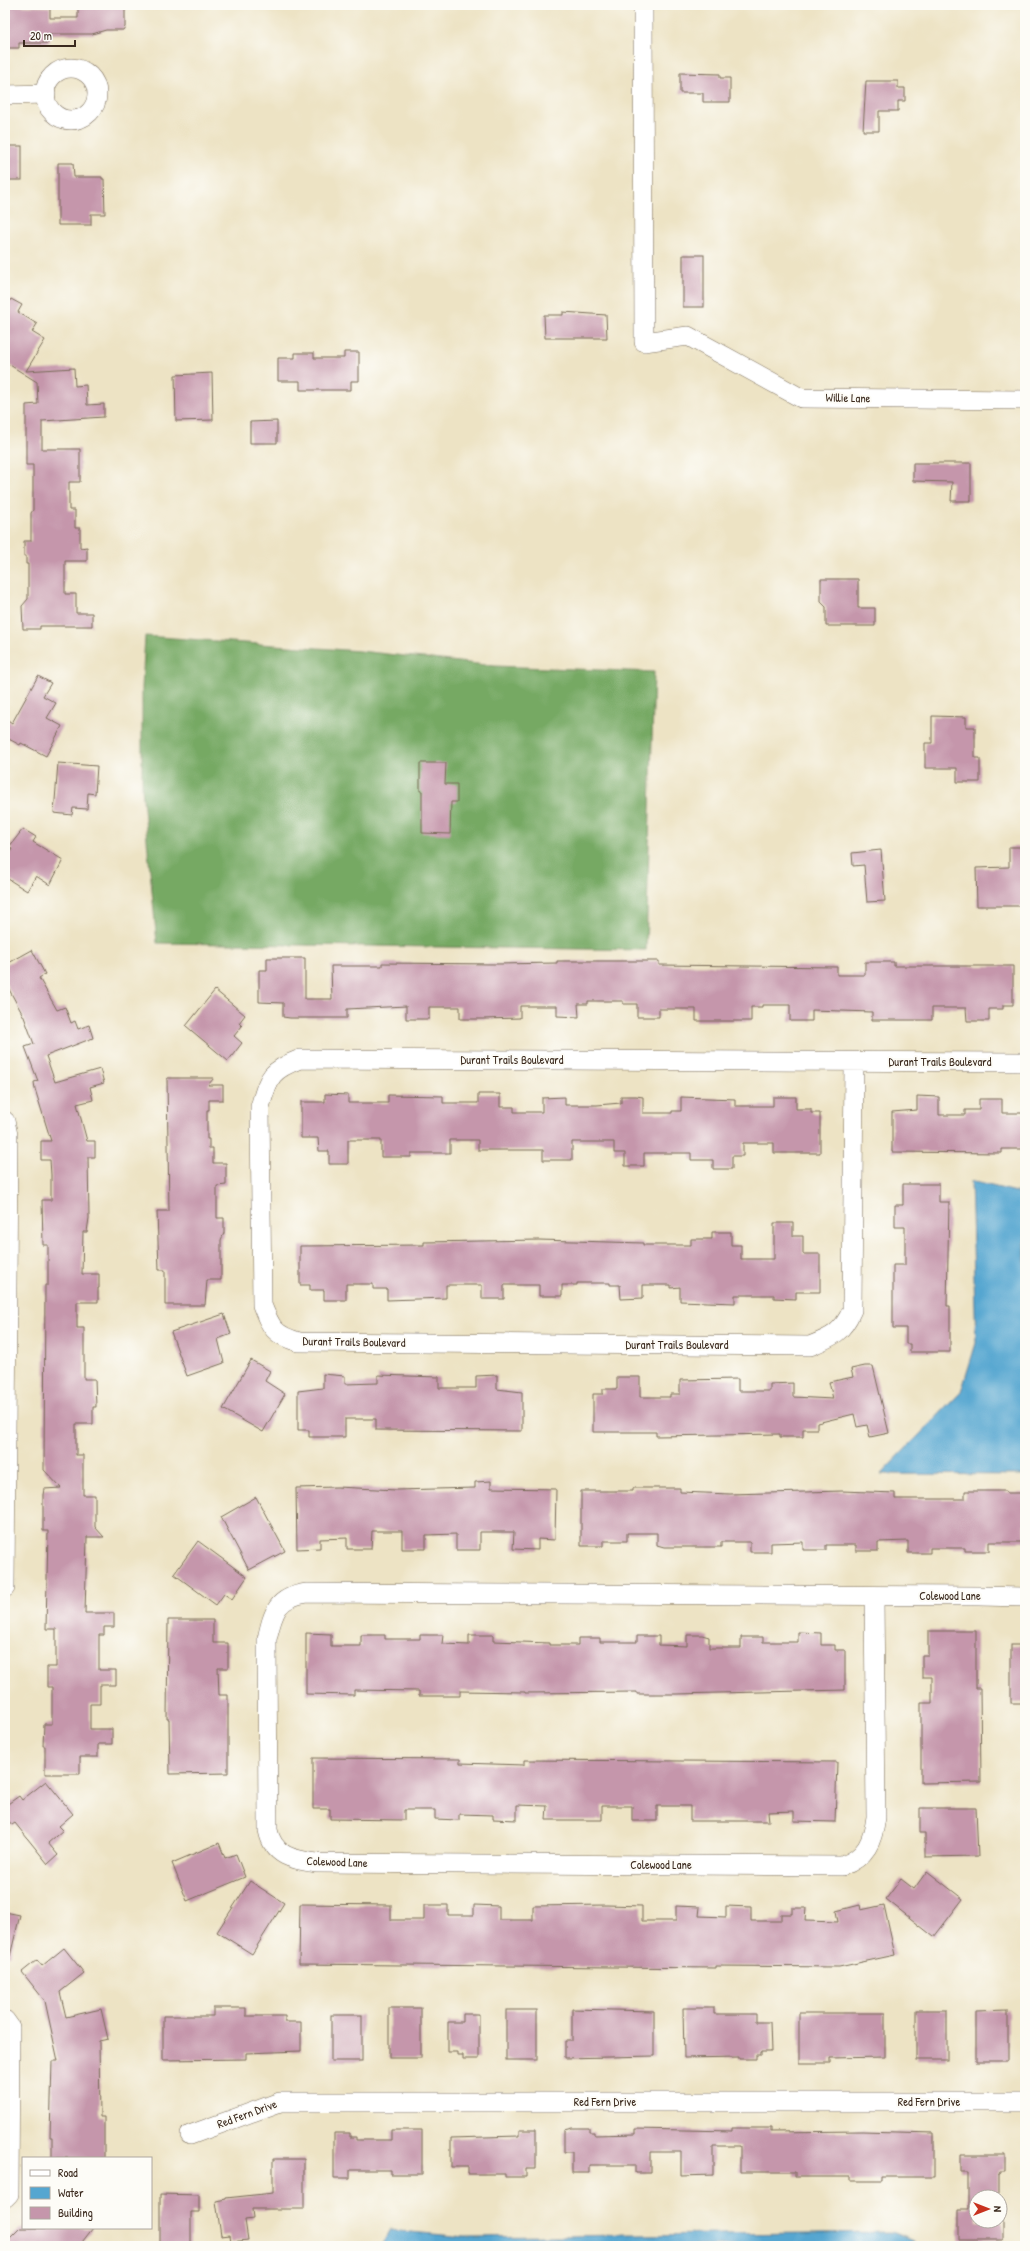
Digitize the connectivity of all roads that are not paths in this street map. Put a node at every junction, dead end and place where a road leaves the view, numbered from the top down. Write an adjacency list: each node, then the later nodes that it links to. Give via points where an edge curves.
1 (643, 5): 4 (street, Willie Lane, via 644,342 688,336 801,398)
2 (46, 94): 3 (street)
3 (5, 95)
4 (1025, 400)
5 (854, 1062): 5 (street, Durant Trails Boulevard, via 300,1059 285,1065 268,1078 260,1107 262,1305 269,1323 282,1337 299,1342 810,1346 831,1338 845,1324 852,1310); 6 (street, Durant Trails Boulevard)
6 (1025, 1062)
7 (5, 1121): 8 (street, via 8,1135)
8 (5, 1588)
9 (874, 1596): 9 (street, Colewood Lane, via 323,1593 292,1595 282,1601 274,1612 267,1639 270,1839 280,1853 288,1858 317,1862 826,1866 851,1863 871,1844 876,1817); 10 (street, Colewood Lane)
10 (1025, 1596)
11 (5, 2020): 14 (street, via 10,2027 9,2194)
12 (1025, 2102): 13 (street, Red Fern Drive, via 280,2102)
13 (190, 2135)
14 (5, 2198)

